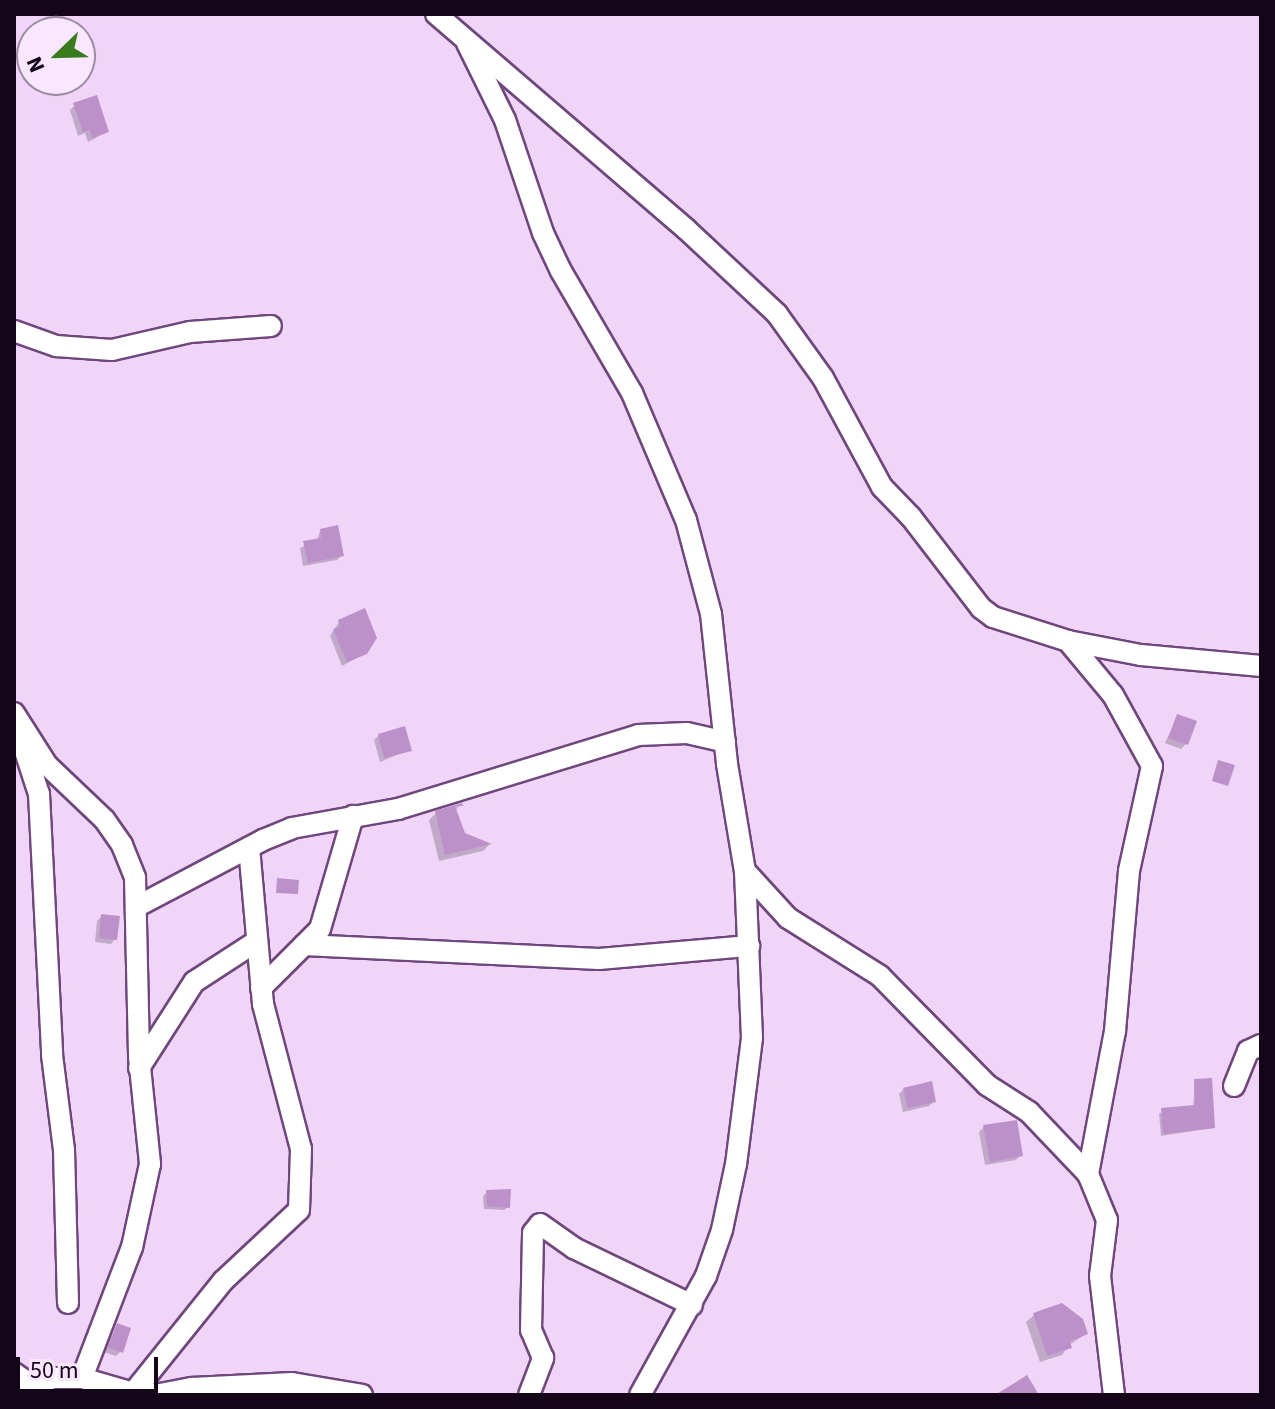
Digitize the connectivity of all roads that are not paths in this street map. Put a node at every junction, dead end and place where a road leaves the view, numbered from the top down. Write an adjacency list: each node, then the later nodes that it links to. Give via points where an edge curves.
1 (436, 14): 2 (street)
2 (467, 43): 5 (street, via 588,142 777,314 823,378 882,487 981,608 993,617); 8 (street, via 505,120 543,233 632,393 686,520 711,614)
3 (271, 326): 4 (street, via 190,332 112,350 56,346)
4 (14, 331)
5 (1068, 641): 6 (street, via 1141,655); 20 (street, via 1113,695 1152,766 1129,871 1115,1031)
6 (1261, 666)
7 (14, 715): 12 (street, via 47,765 104,819 122,845 134,872); 21 (street, via 39,794 52,1055 64,1150)
8 (725, 742): 9 (street, via 687,733 638,735 398,809); 11 (street)
9 (353, 816): 10 (street, via 292,828); 14 (street, via 320,929)
10 (249, 848): 12 (street); 13 (street)
11 (745, 871): 15 (street); 20 (street, via 788,918 880,976 987,1085 1029,1112)
12 (136, 907): 18 (street)
13 (257, 941): 16 (street); 18 (street, via 194,982)
14 (304, 945): 15 (street, via 599,959); 16 (street)
15 (749, 946): 22 (street, via 752,1038 736,1164 722,1230)
16 (261, 988): 25 (street, via 301,1149 299,1210 223,1281)
17 (1261, 1045): 19 (street, via 1248,1051)
18 (139, 1068): 23 (street, via 150,1164 147,1185 132,1247)
19 (1234, 1086)
20 (1088, 1174): 29 (street, via 1107,1220 1100,1276)
21 (68, 1303)
22 (692, 1305): 27 (street, via 574,1248 540,1224 533,1233 531,1330 543,1358); 28 (street)
23 (82, 1378): 24 (street); 25 (street)
24 (30, 1384)
25 (133, 1393): 26 (street, via 292,1383)
26 (362, 1395)
27 (529, 1395)
28 (640, 1395)
29 (1114, 1395)

